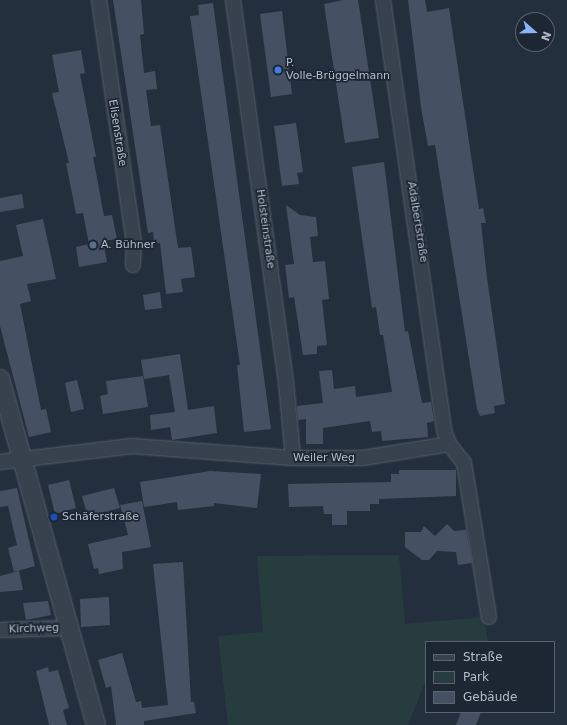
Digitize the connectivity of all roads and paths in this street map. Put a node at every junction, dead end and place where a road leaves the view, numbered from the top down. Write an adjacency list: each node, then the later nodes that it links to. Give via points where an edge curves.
1 (99, 0): 4 (street, Elisenstraße, via 134,243)
2 (233, 0): 7 (street, Holsteinstraße, via 286,382)
3 (384, 0): 6 (street, Adalbertstraße)
4 (133, 265)
5 (0, 379): 8 (street)
6 (449, 444): 7 (street, Weiler Weg, via 363,458); 10 (street, via 464,462)
7 (293, 458): 8 (street, Weiler Weg, via 132,446)
8 (20, 461): 9 (street, Weiler Weg); 11 (street, via 32,493)
9 (0, 462)
10 (489, 617)
11 (68, 628): 12 (street, Kirchweg); 13 (street)
12 (0, 630)
13 (96, 725)

